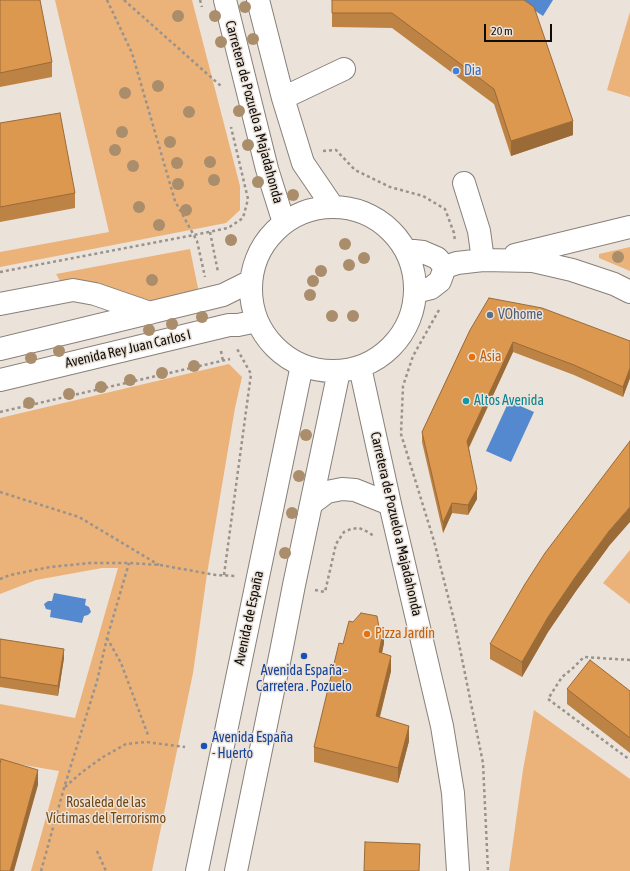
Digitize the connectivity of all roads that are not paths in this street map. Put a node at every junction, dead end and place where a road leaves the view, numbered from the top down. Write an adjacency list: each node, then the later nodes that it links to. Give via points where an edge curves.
1 (225, 0): 7 (street, Carretera de Pozuelo a Majadahonda, via 267,169)
2 (258, 0): 4 (street)
3 (344, 69): 4 (street)
4 (283, 98): 6 (street, via 303,163)
5 (464, 183): 10 (street)
6 (333, 207): 7 (street, via 299,214); 9 (street, via 356,210 376,219 394,234)
7 (284, 223): 12 (street, via 267,239 256,259)
8 (630, 227): 10 (street)
9 (407, 252): 11 (street, via 423,252); 13 (street, via 413,271)
10 (488, 260): 11 (street); 14 (street, via 533,261 572,270)
11 (451, 265): 13 (street, via 440,281 431,288)
12 (251, 281): 16 (street, Avenida Rey Juan Carlos I, via 223,296); 17 (street, via 252,302)
13 (415, 291): 20 (street, via 413,310 405,329 393,345 378,358)
14 (630, 292)
15 (0, 304): 16 (street, via 73,290 95,294)
16 (150, 314): 18 (street, Avenida Rey Juan Carlos I)
17 (257, 321): 19 (street, via 275,347); 22 (street, Avenida Rey Juan Carlos I, via 229,325)
18 (0, 349)
19 (302, 365): 21 (street); 25 (street, Avenida de España)
20 (360, 367): 21 (street); 24 (street, Carretera de Pozuelo a Majadahonda)
21 (338, 371): 23 (street)
22 (0, 380)
23 (311, 504): 24 (street, via 327,492 342,489 355,490); 26 (street)
24 (390, 504): 27 (street, Carretera de Pozuelo a Majadahonda, via 442,726 453,794)
25 (197, 871)
26 (236, 871)
27 (458, 871)

